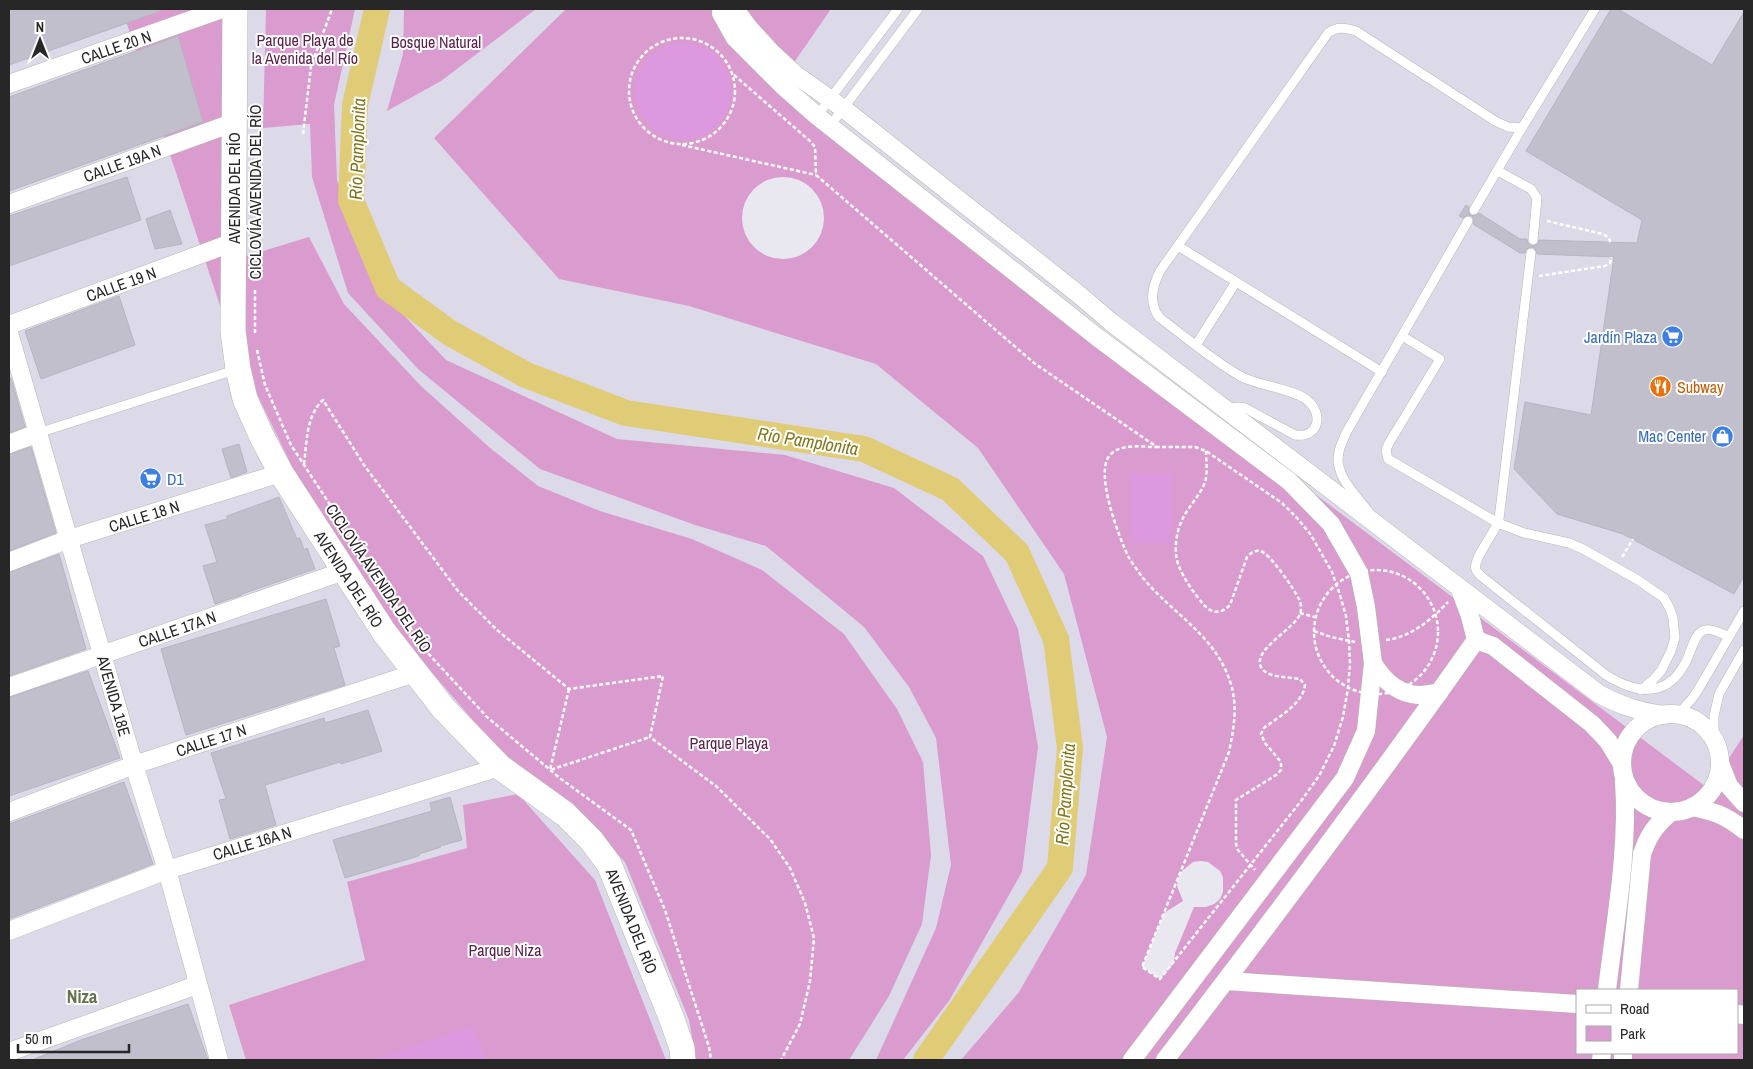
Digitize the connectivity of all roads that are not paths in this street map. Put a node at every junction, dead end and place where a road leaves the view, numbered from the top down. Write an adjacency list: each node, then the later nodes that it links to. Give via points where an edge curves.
1 (222, 9): 8 (street, CALLE 20 N)
2 (235, 9): 11 (main road, AVENIDA DEL RÍO)
3 (724, 9): 10 (street, via 721,13 735,38)
4 (736, 9): 9 (street, via 771,52 796,75)
5 (898, 9): 9 (lane)
6 (918, 9): 9 (lane)
7 (1595, 9): 12 (lane)
8 (9, 84)
9 (837, 104): 10 (lane); 10 (lane); 22 (street)
10 (824, 121): 23 (street)
11 (235, 122): 14 (street, CALLE 19A N); 18 (main road, AVENIDA DEL RÍO)
12 (1522, 128): 13 (lane); 19 (lane, via 1503,125 1356,31 1336,28 1325,36)
13 (1498, 171): 15 (lane); 17 (lane, via 1535,194)
14 (9, 204)
15 (1474, 210)
16 (1468, 221): 27 (lane)
17 (1533, 240)
18 (234, 242): 25 (street, CALLE 19 N); 30 (main road, AVENIDA DEL RÍO, via 232,330)
19 (1178, 246): 21 (lane); 29 (lane, via 1156,278 1152,298 1156,314)
20 (1531, 253): 36 (lane)
21 (1236, 282): 29 (lane); 31 (lane)
22 (1077, 293): 23 (street, via 1073,303); 24 (street)
23 (1061, 308): 28 (street)
24 (1110, 322): 28 (street, via 1105,320 1096,326); 32 (street)
25 (9, 325)
26 (9, 333): 33 (street, AVENIDA 18E)
27 (1402, 336): 31 (lane); 36 (lane, via 1440,359 1389,443 1386,450 1388,459)
28 (1097, 337): 47 (street, via 1289,481 1331,524 1358,573)
29 (1196, 345): 32 (lane, via 1244,377 1305,397 1314,406 1317,421 1310,432 1295,435 1240,406)
30 (238, 369): 33 (lane); 35 (main road, AVENIDA DEL RÍO, via 245,399)
31 (1382, 372): 37 (lane, via 1346,433 1338,465)
32 (1226, 409): 37 (street)
33 (38, 433): 34 (street); 38 (street, AVENIDA 18E)
34 (9, 444)
35 (281, 473): 38 (street, CALLE 18 N); 40 (main road, AVENIDA DEL RÍO)
36 (1498, 523): 50 (lane, via 1477,561 1476,570 1480,576 1606,676); 50 (lane, via 1524,533 1569,543 1616,567 1664,598 1673,618 1675,638 1661,671)
37 (1378, 524): 41 (street)
38 (69, 539): 39 (street, CALLE 18 N); 46 (street, AVENIDA 18E)
39 (9, 562)
40 (344, 571): 46 (street, CALLE 17A N); 48 (main road, AVENIDA DEL RÍO)
41 (1460, 589): 44 (street); 52 (street, via 1599,694 1633,710)
42 (1744, 611): 43 (lane)
43 (1728, 637): 50 (lane, via 1715,631 1700,633 1684,667 1668,684 1653,690); 52 (lane, via 1695,695)
44 (1476, 640): 51 (street); 57 (street, via 1493,646 1592,724 1608,741)
45 (1744, 650): 53 (lane, via 1719,694 1714,716)
46 (102, 654): 49 (street, CALLE 17A N); 55 (street, AVENIDA 18E)
47 (1373, 663): 51 (street, via 1379,674 1399,690 1419,695); 73 (street, via 1366,731 1345,778)
48 (415, 673): 55 (street, CALLE 17 N); 56 (main road, AVENIDA DEL RÍO)
49 (9, 687)
50 (1641, 690)
51 (1439, 692): 65 (street)
52 (1670, 715): 53 (street, via 1698,723); 57 (street, via 1650,719 1638,727 1626,744)
53 (1714, 740): 54 (street)
54 (1720, 763): 58 (street, via 1728,786); 59 (street, via 1712,789)
55 (134, 765): 60 (street, CALLE 17 N); 63 (street, AVENIDA 18E)
56 (500, 767): 63 (street, CALLE 16A N); 72 (main road, AVENIDA DEL RÍO, via 565,814 592,840 609,864 671,1018)
57 (1623, 771): 61 (street, via 1628,788 1642,803); 67 (street, via 1625,838)
58 (1744, 803)
59 (1692, 807): 61 (street); 62 (street, via 1725,816)
60 (9, 812)
61 (1671, 812): 68 (street, via 1656,826 1642,854)
62 (1744, 830)
63 (167, 870): 64 (street, CALLE 16A N); 66 (street, AVENIDA 18E)
64 (9, 931)
65 (1226, 982): 69 (street); 74 (street)
66 (197, 985): 70 (street); 71 (street, AVENIDA 18E)
67 (1607, 989)
68 (1629, 989)
69 (1576, 1004)
70 (9, 1052)
71 (219, 1060)
72 (683, 1060)
73 (1132, 1060)
74 (1165, 1060)

